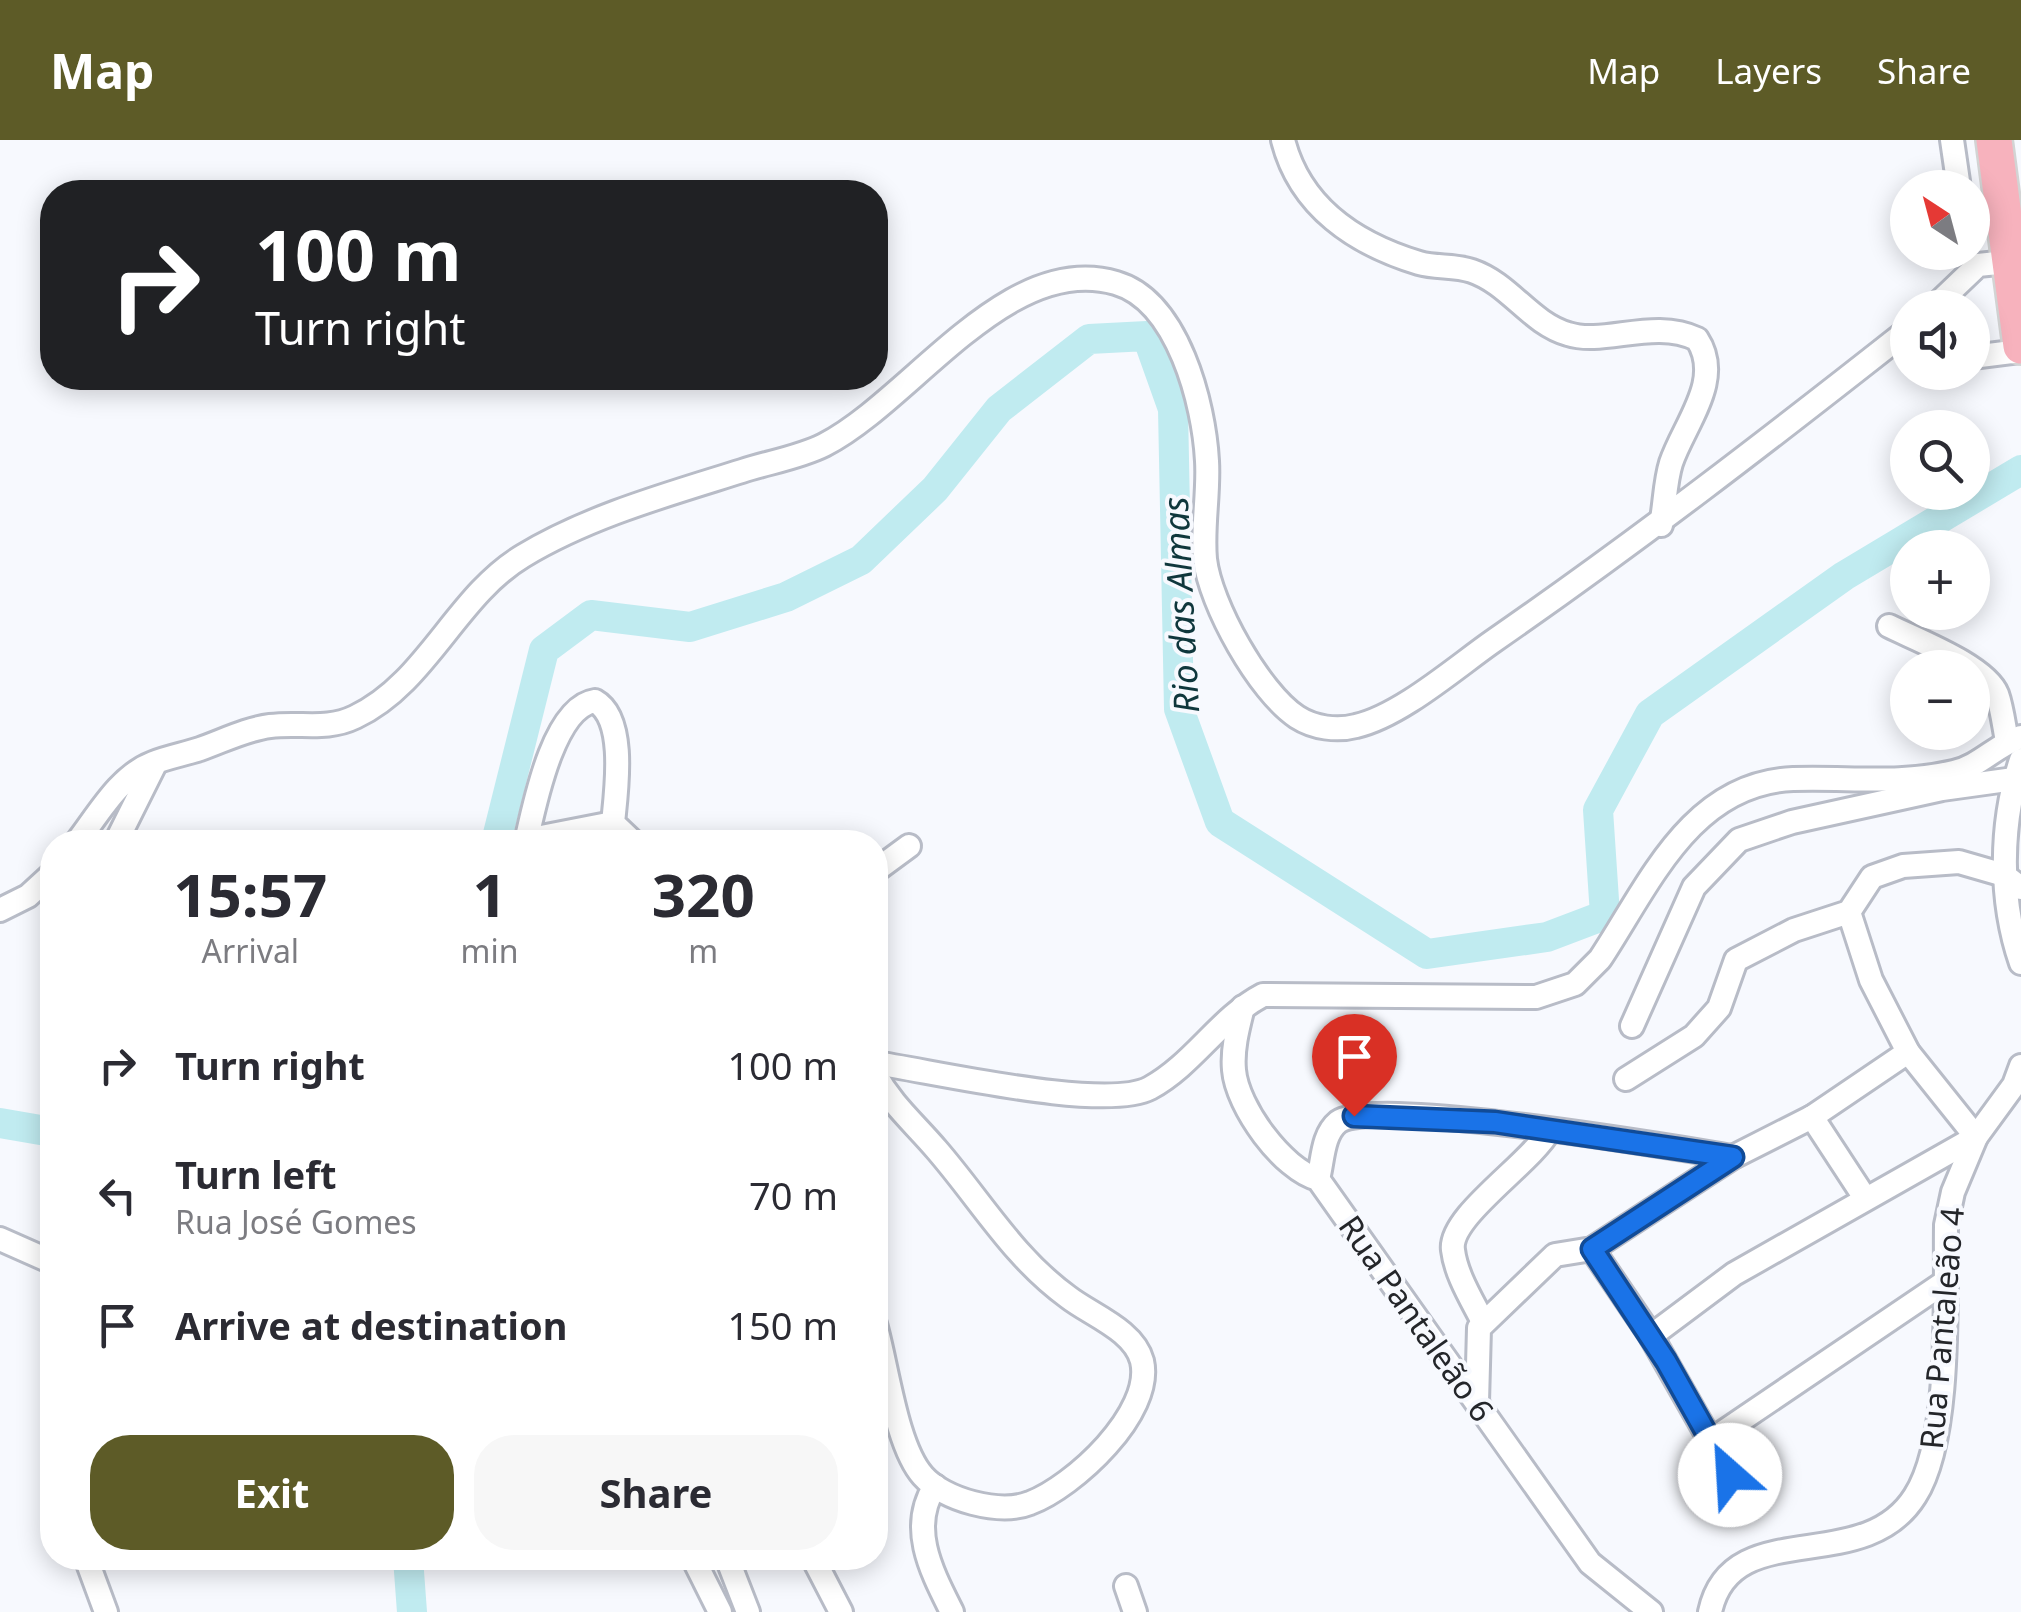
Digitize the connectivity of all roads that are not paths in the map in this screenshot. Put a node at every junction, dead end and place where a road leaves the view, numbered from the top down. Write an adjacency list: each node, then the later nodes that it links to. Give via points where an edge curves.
1 (1283, 140): 12 (street, via 1302,183 1355,238 1420,264 1472,271 1570,335 1674,331 1697,339 1706,363 1702,393 1671,462)
2 (1952, 140): 4 (street)
3 (1994, 140): 5 (highway)
4 (1956, 170)
5 (1990, 198)
6 (1990, 263): 10 (highway, via 2014,307)
7 (1972, 270): 8 (street)
8 (1951, 290)
9 (1890, 344): 12 (street)
10 (2021, 348): 11 (street)
11 (1990, 354)
12 (1661, 524): 15 (street, via 1385,714 1356,726 1322,728 1297,718 1272,695 1210,585 1204,433 1165,323 1122,284 1053,283 1018,295 906,388 822,446 600,520 526,554 493,578 400,684 365,712 336,726 249,731)
13 (1889, 626): 14 (street, via 1985,676)
14 (2016, 754): 24 (street); 29 (street, via 1956,772 1868,782 1783,780 1728,801 1666,851 1600,959 1557,993 1283,992); 30 (street, via 1942,788 1739,840 1694,887)
15 (157, 761): 17 (street, via 128,779); 18 (street)
16 (612, 823): 19 (street, via 618,758 608,713 596,701 567,721); 20 (street); 21 (street)
17 (87, 830)
18 (122, 830)
19 (528, 830)
20 (579, 830)
21 (620, 830)
22 (909, 846): 23 (street)
23 (888, 861)
24 (2012, 882): 27 (street, via 1959,862 1903,866 1872,877); 28 (street)
25 (40, 885): 26 (street)
26 (0, 910)
27 (1849, 912): 31 (street, via 1871,980); 34 (street, via 1745,952 1728,972 1719,1008 1694,1036)
28 (2021, 963)
29 (1243, 1007): 32 (street, via 1193,1057 1134,1094 1054,1091); 40 (street, Rua Pantaleão 6, via 1233,1066 1239,1090 1280,1154 1302,1175)
30 (1632, 1026)
31 (1908, 1052): 36 (street); 38 (street)
32 (888, 1065)
33 (2021, 1066): 38 (street)
34 (1626, 1079)
35 (888, 1094): 52 (street, via 1020,1257 1123,1333 1142,1361 1141,1383 1115,1437 1047,1494 1016,1507 980,1503)
36 (1812, 1117): 39 (street); 41 (street)
37 (1549, 1131): 39 (street); 40 (street, via 1354,1116 1328,1135); 46 (street, via 1507,1181 1466,1214 1453,1240)
38 (1976, 1137): 41 (street); 45 (street, Rua Pantaleão 4, via 1950,1208)
39 (1733, 1157): 43 (street)
40 (1318, 1179): 49 (street, Rua Pantaleão 6)
41 (1865, 1198): 47 (street, via 1734,1274)
42 (0, 1240): 44 (street)
43 (1592, 1249): 46 (street, via 1555,1255); 47 (street)
44 (40, 1257)
45 (1946, 1282): 50 (street); 65 (street, Rua Pantaleão 4, via 1937,1432 1914,1497 1881,1530 1856,1540 1756,1556 1730,1572)
46 (1483, 1322): 49 (street)
47 (1650, 1336): 50 (street)
48 (888, 1372): 52 (street, via 911,1456)
49 (1477, 1402): 64 (street, Rua Pantaleão 6, via 1590,1563)
50 (1714, 1439): 51 (street)
51 (1730, 1475)
52 (936, 1486): 62 (street, via 922,1514 924,1545)
53 (90, 1570): 58 (street)
54 (699, 1570): 59 (street)
55 (732, 1570): 60 (street)
56 (819, 1570): 61 (street)
57 (1126, 1586): 63 (street)
58 (106, 1612)
59 (720, 1612)
60 (748, 1612)
61 (841, 1612)
62 (952, 1612)
63 (1135, 1612)
64 (1651, 1612)
65 (1710, 1612)

